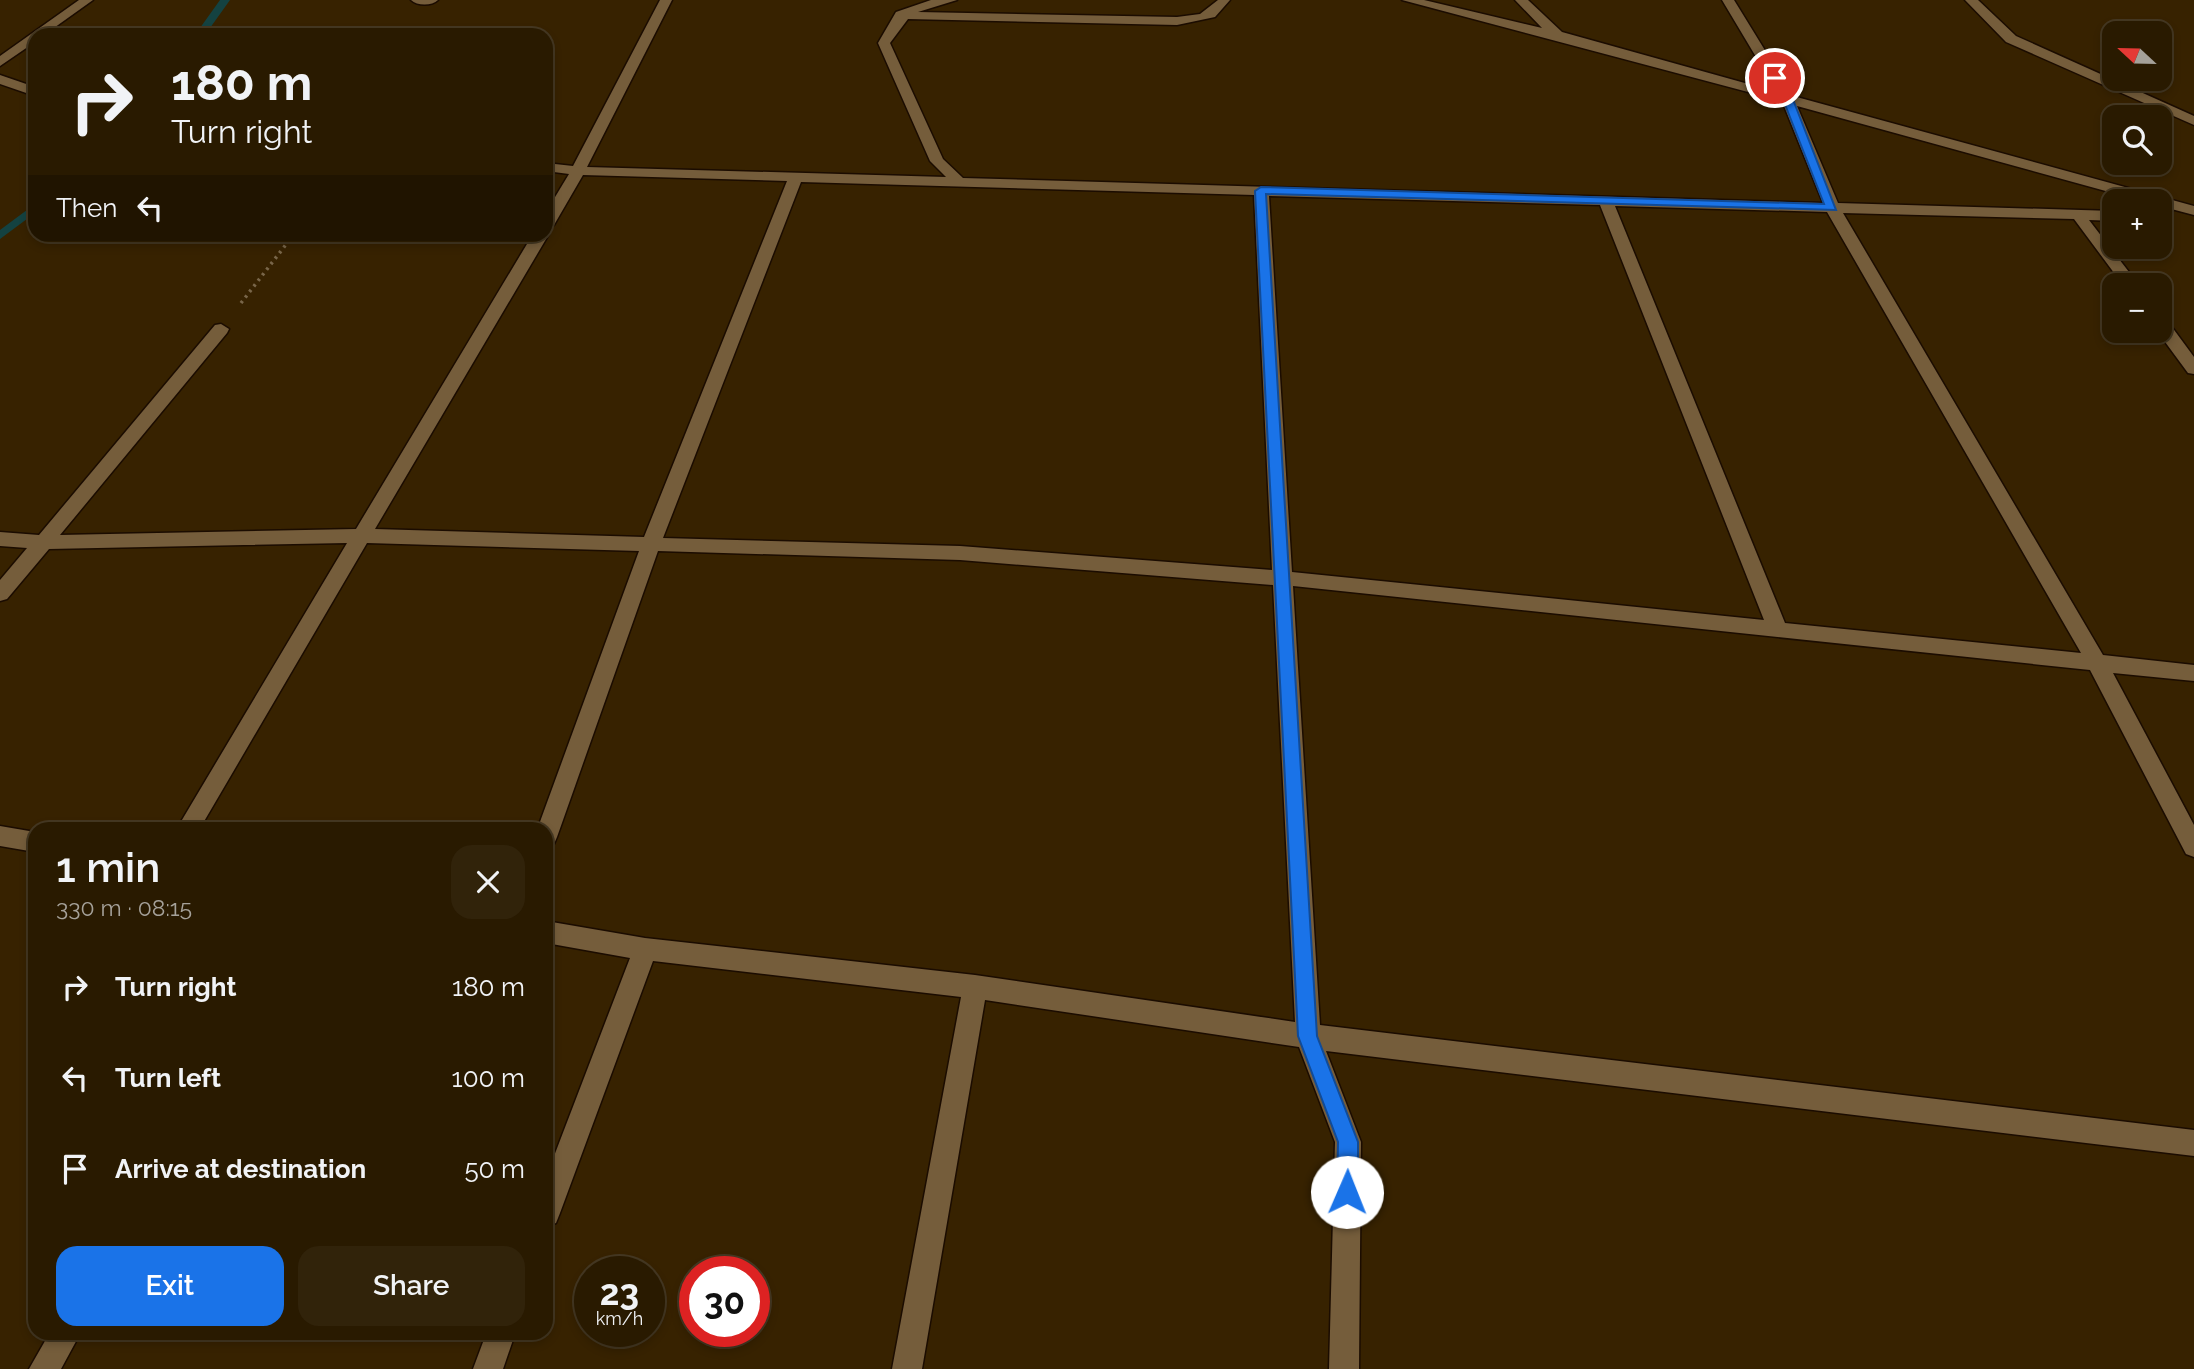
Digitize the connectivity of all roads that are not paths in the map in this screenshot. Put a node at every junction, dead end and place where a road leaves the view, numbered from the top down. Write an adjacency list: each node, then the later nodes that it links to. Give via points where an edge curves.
1 (87, 0): 12 (street)
2 (417, 0): 3 (street)
3 (432, 0)
4 (666, 0): 21 (street)
5 (951, 0): 11 (street)
6 (1224, 0): 11 (street, via 1221,8 1204,18 1177,21)
7 (1408, 0): 13 (street)
8 (1521, 0): 13 (street)
9 (1728, 0): 18 (street)
10 (1971, 0): 19 (street, via 2011,39)
11 (900, 15): 23 (street, via 884,43 937,161)
12 (46, 28)
13 (1557, 35): 18 (street)
14 (28, 41): 15 (street)
15 (0, 62)
16 (0, 79): 17 (street)
17 (28, 89)
18 (1787, 97): 24 (street); 28 (street)
19 (2194, 121)
20 (553, 168): 21 (street)
21 (578, 171): 22 (street); 30 (street)
22 (796, 177): 23 (street); 43 (street)
23 (958, 182): 25 (street)
24 (2116, 189)
25 (1261, 191): 26 (street); 44 (street)
26 (1606, 201): 28 (street); 46 (street)
27 (2172, 205): 29 (street)
28 (1832, 207): 31 (street); 47 (street)
29 (2194, 211)
30 (553, 213)
31 (2078, 215): 32 (street); 36 (street)
32 (2102, 216)
33 (2172, 217): 34 (street)
34 (2194, 218)
35 (536, 242): 40 (street)
36 (2122, 273)
37 (222, 329): 42 (street)
38 (2172, 339): 39 (street)
39 (2194, 369)
40 (363, 536): 42 (street); 43 (street); 49 (street)
41 (0, 540): 42 (street)
42 (44, 542): 45 (street)
43 (651, 544): 44 (street, via 960,553); 50 (street)
44 (1282, 579): 46 (street); 57 (street)
45 (0, 594)
46 (1779, 632): 47 (street)
47 (2097, 663): 48 (street); 53 (street)
48 (2194, 673)
49 (192, 822)
50 (551, 822)
51 (0, 836): 52 (street)
52 (28, 841)
53 (2194, 846)
54 (553, 933): 55 (street)
55 (645, 949): 56 (street); 59 (street)
56 (975, 987): 57 (street); 64 (street)
57 (1308, 1036): 58 (street); 65 (street, via 1348,1142)
58 (2194, 1143)
59 (553, 1194)
60 (61, 1340): 62 (street)
61 (499, 1340): 63 (street)
62 (44, 1369)
63 (488, 1369)
64 (907, 1369)
65 (1344, 1369)

